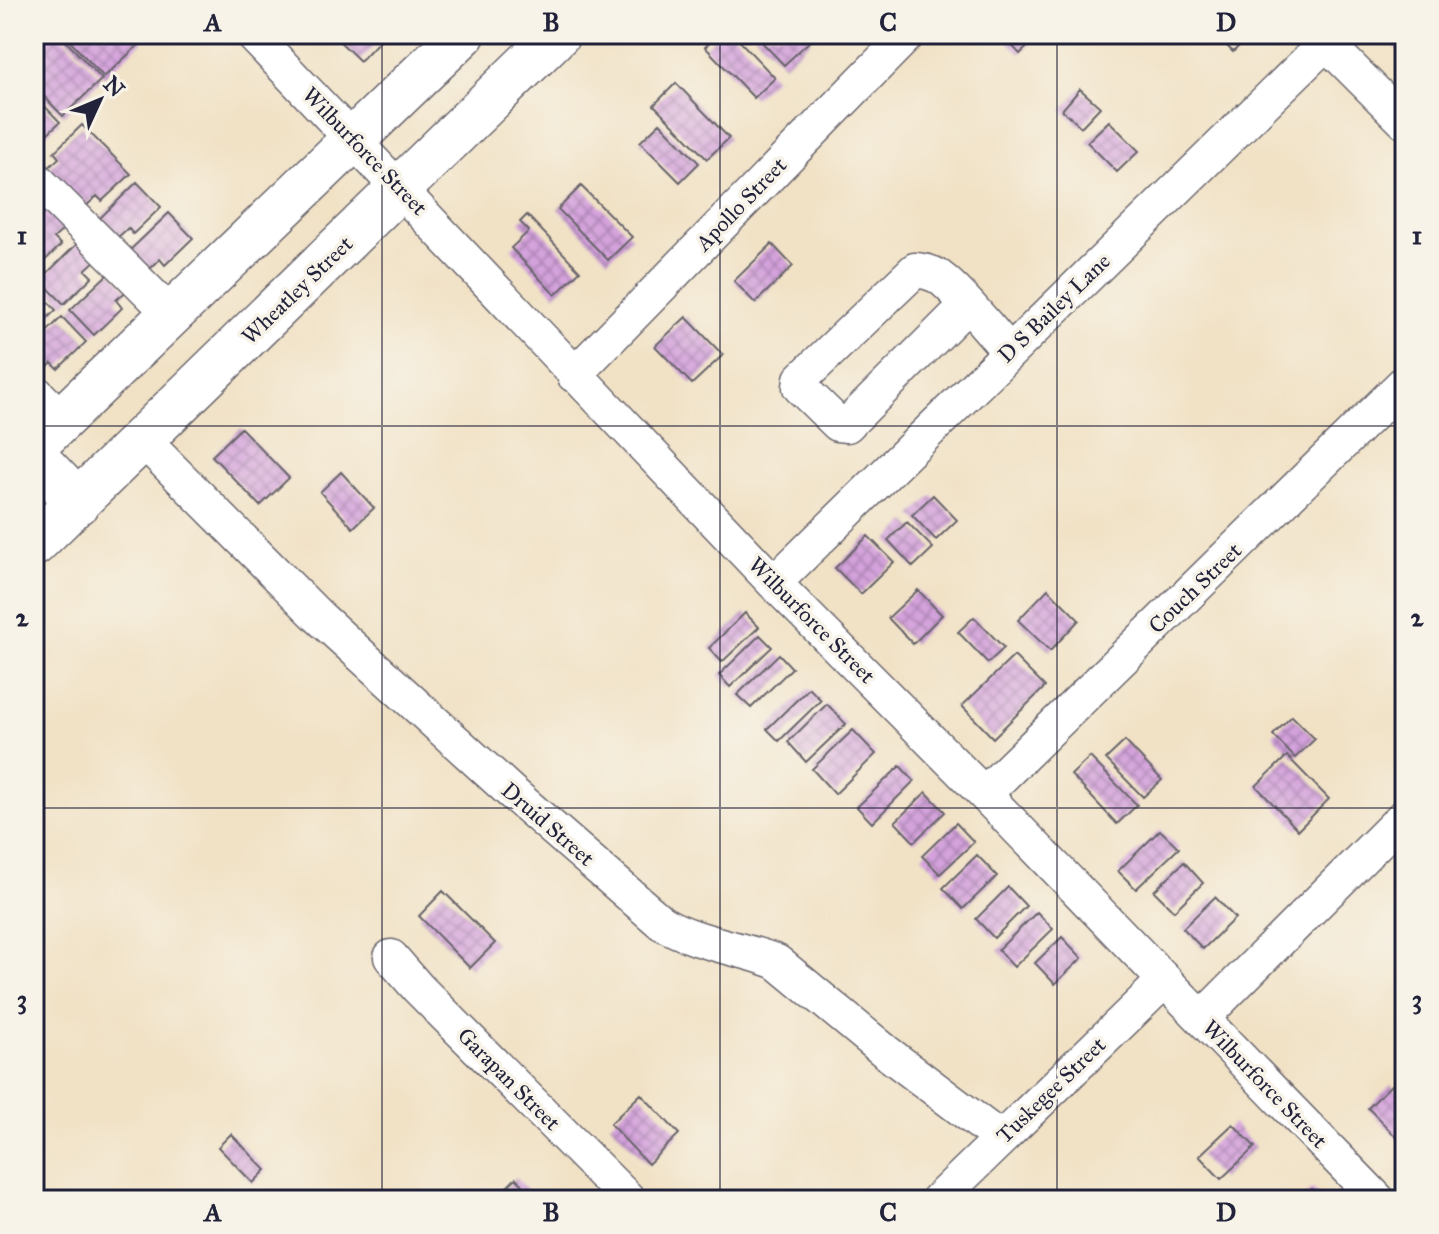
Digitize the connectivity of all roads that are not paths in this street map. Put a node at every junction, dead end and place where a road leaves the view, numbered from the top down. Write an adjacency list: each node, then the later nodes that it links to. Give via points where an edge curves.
1 (252, 34): 7 (street, Wilburforce Street)
2 (463, 34): 7 (main road)
3 (558, 34): 9 (main road, Wheatley Street)
4 (908, 34): 13 (street, Apollo Street)
5 (1326, 37): 6 (street); 12 (street, D S Bailey Lane)
6 (1405, 122)
7 (355, 140): 9 (street, Wilburforce Street); 11 (main road)
8 (34, 177): 11 (street)
9 (401, 188): 13 (street, Wilburforce Street); 16 (main road, Wheatley Street)
10 (967, 305): 10 (street, via 941,279 915,270 801,379 800,387 838,424 847,425); 12 (street)
11 (171, 314): 15 (main road)
12 (1010, 352): 20 (street, D S Bailey Lane)
13 (574, 375): 20 (street, Wilburforce Street)
14 (1405, 382): 21 (street, Couch Street)
15 (43, 419)
16 (143, 440): 18 (main road, Wheatley Street); 26 (street, Druid Street, via 318,616 662,923 712,945 777,962)
17 (34, 456): 18 (main road)
18 (78, 502): 19 (main road, Wheatley Street)
19 (34, 544)
20 (774, 583): 21 (street, Wilburforce Street)
21 (984, 794): 24 (street, Wilburforce Street)
22 (1405, 815): 25 (street)
23 (391, 957): 27 (street, Garapan Street)
24 (1165, 980): 25 (street, Wilburforce Street); 26 (street, Tuskegee Street)
25 (1202, 1018): 29 (street, Wilburforce Street)
26 (1001, 1139): 28 (street, Tuskegee Street)
27 (629, 1200)
28 (938, 1200)
29 (1378, 1200)

